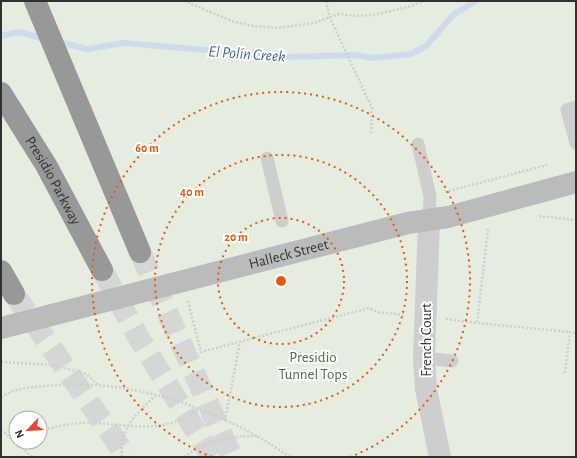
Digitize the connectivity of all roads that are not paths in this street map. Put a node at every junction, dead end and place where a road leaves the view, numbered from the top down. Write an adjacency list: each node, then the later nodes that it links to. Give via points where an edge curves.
1 (35, 1): 10 (highway)
2 (1, 93): 12 (highway, Presidio Parkway, via 46,165)
3 (576, 107): 4 (lane, via 567,110)
4 (576, 143)
5 (418, 144): 9 (lane, via 430,196)
6 (267, 158): 8 (lane)
7 (576, 182): 9 (street, Halleck Street)
8 (282, 221)
9 (429, 221): 14 (street, Halleck Street, via 408,223); 15 (street, French Court)
10 (140, 252)
11 (1, 270): 13 (highway)
12 (102, 270)
13 (8, 288)
14 (1, 328)
15 (424, 358): 16 (lane); 17 (street, French Court, via 426,389)
16 (452, 361)
17 (440, 457)

